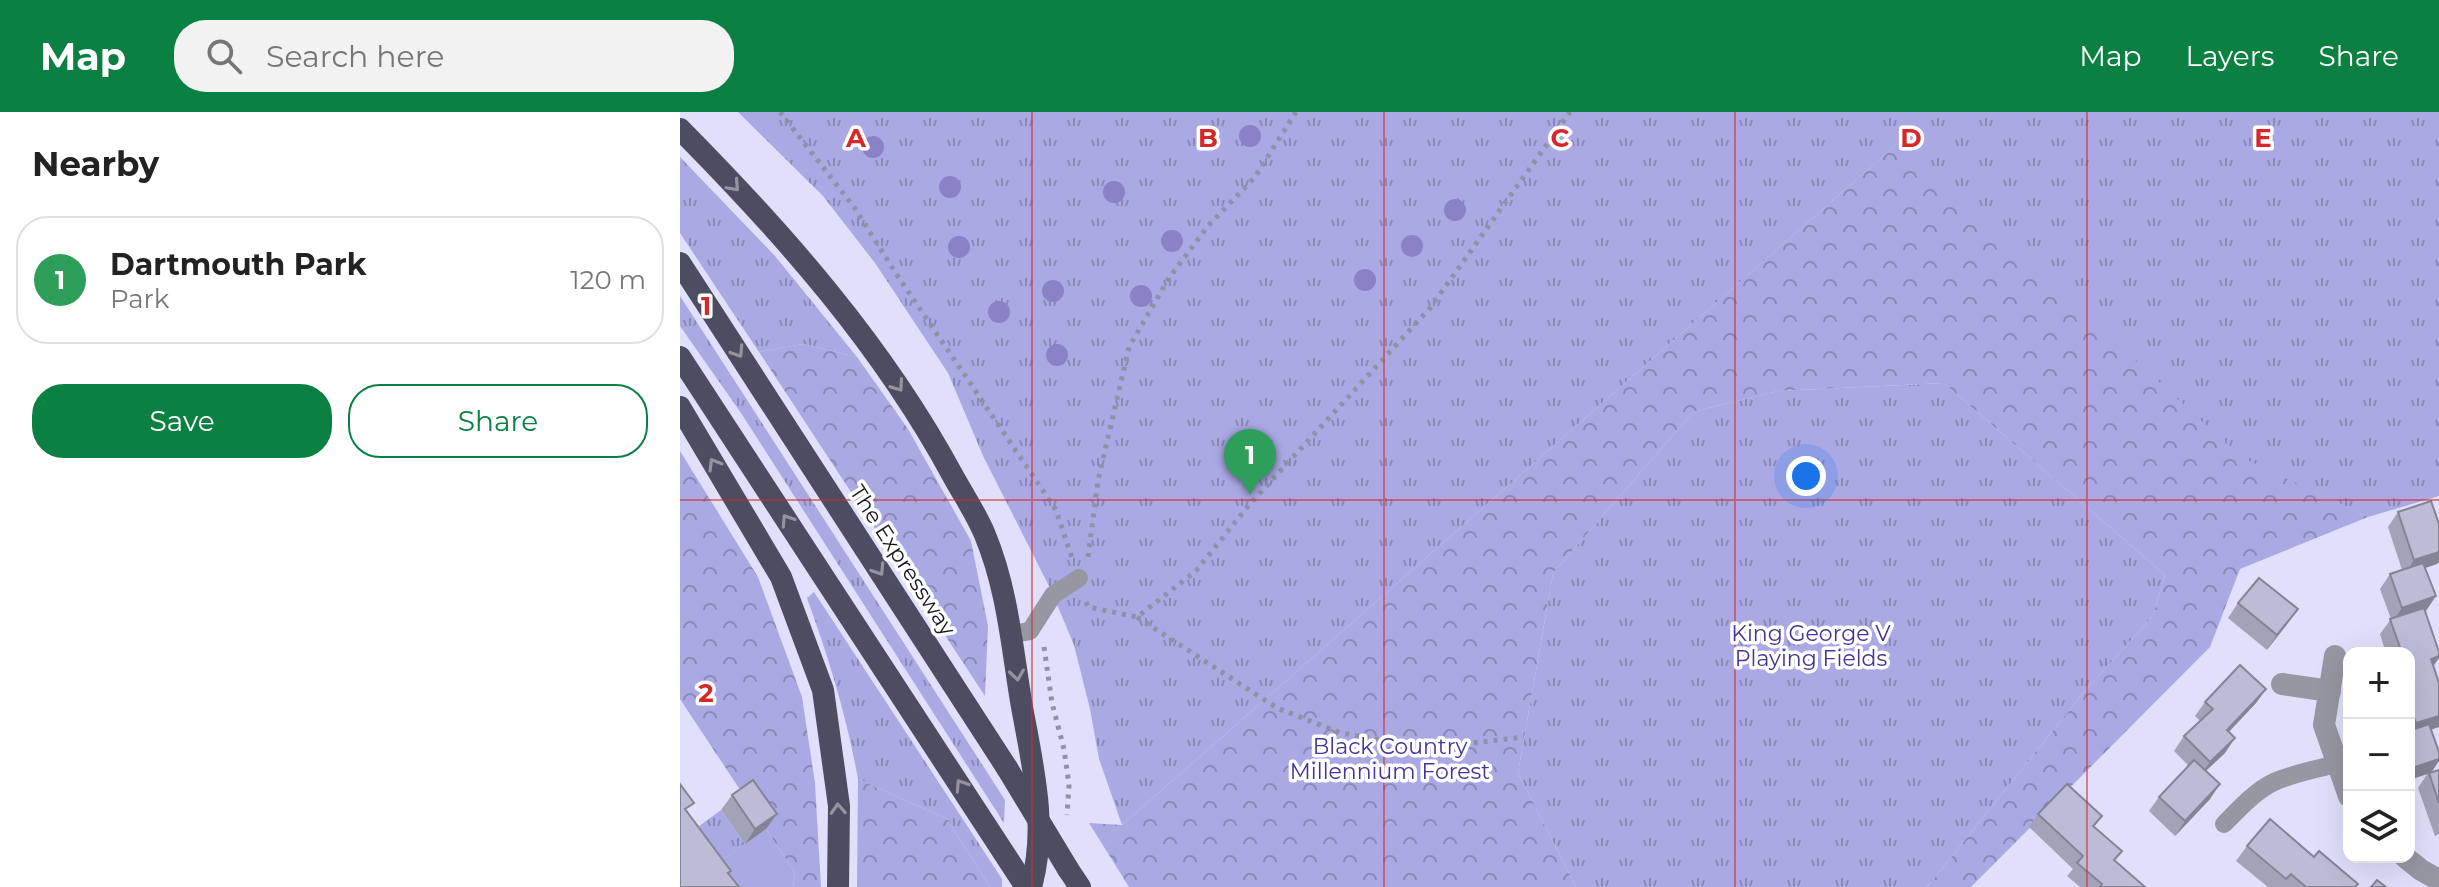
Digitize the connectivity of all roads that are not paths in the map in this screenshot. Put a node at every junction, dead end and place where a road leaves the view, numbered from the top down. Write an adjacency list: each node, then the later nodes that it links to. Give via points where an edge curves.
1 (680, 129): 6 (highway, one-way to 6, via 845,310 926,425 985,535)
2 (680, 263): 14 (highway, The Expressway, one-way to 14, bridge)
3 (680, 357): 17 (highway, one-way to 3)
4 (680, 407): 16 (highway, one-way to 4, via 839,806 823,690 781,577)
5 (1079, 578): 6 (lane, via 1053,595 1030,631)
6 (1012, 634): 17 (highway, one-way to 17, via 1039,801 1036,868)
7 (2335, 656): 9 (street)
8 (2282, 684): 9 (street)
9 (2330, 691): 10 (street, via 2324,725)
10 (2337, 764): 11 (street); 12 (lane, via 2272,783)
11 (2347, 791)
12 (2224, 824)
13 (2412, 863): 15 (street)
14 (1074, 878)
15 (2439, 880)
16 (838, 887)
17 (1029, 887)

